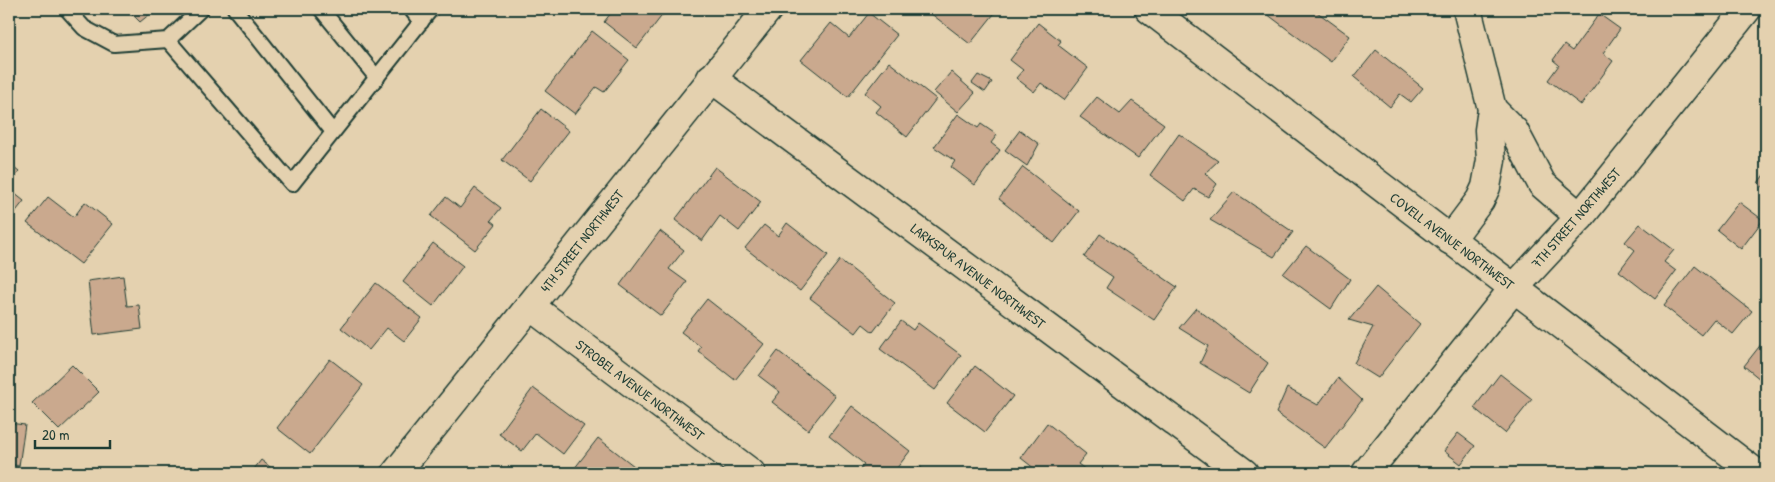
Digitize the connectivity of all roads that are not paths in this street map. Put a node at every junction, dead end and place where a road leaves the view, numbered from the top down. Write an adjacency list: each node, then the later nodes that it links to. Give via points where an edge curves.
1 (67, 9): 12 (lane, via 84,28 114,44)
2 (201, 9): 12 (lane)
3 (235, 9): 16 (lane)
4 (321, 9): 13 (lane)
5 (411, 9): 11 (lane)
6 (431, 9): 11 (lane)
7 (768, 9): 14 (street, 4TH STREET NORTHWEST)
8 (1149, 9): 18 (street, COVELL AVENUE NORTHWEST)
9 (1467, 9): 15 (street)
10 (1747, 9): 17 (street, 7TH STREET NORTHWEST)
11 (421, 22): 13 (lane)
12 (168, 40): 16 (lane, via 292,184)
13 (377, 78): 16 (lane)
14 (711, 78): 20 (street, 4TH STREET NORTHWEST); 23 (street, LARKSPUR AVENUE NORTHWEST)
15 (1492, 109): 17 (street, via 1514,130 1542,184); 18 (street, via 1489,130 1491,160 1486,188)
16 (333, 132)
17 (1580, 217): 19 (street, 7TH STREET NORTHWEST)
18 (1450, 240): 19 (street, COVELL AVENUE NORTHWEST)
19 (1514, 288): 24 (street, 7TH STREET NORTHWEST); 25 (street, COVELL AVENUE NORTHWEST)
20 (530, 306): 21 (street, 4TH STREET NORTHWEST); 22 (street, STROBEL AVENUE NORTHWEST)
21 (396, 473)
22 (751, 473)
23 (1244, 473)
24 (1366, 473)
25 (1756, 473)

